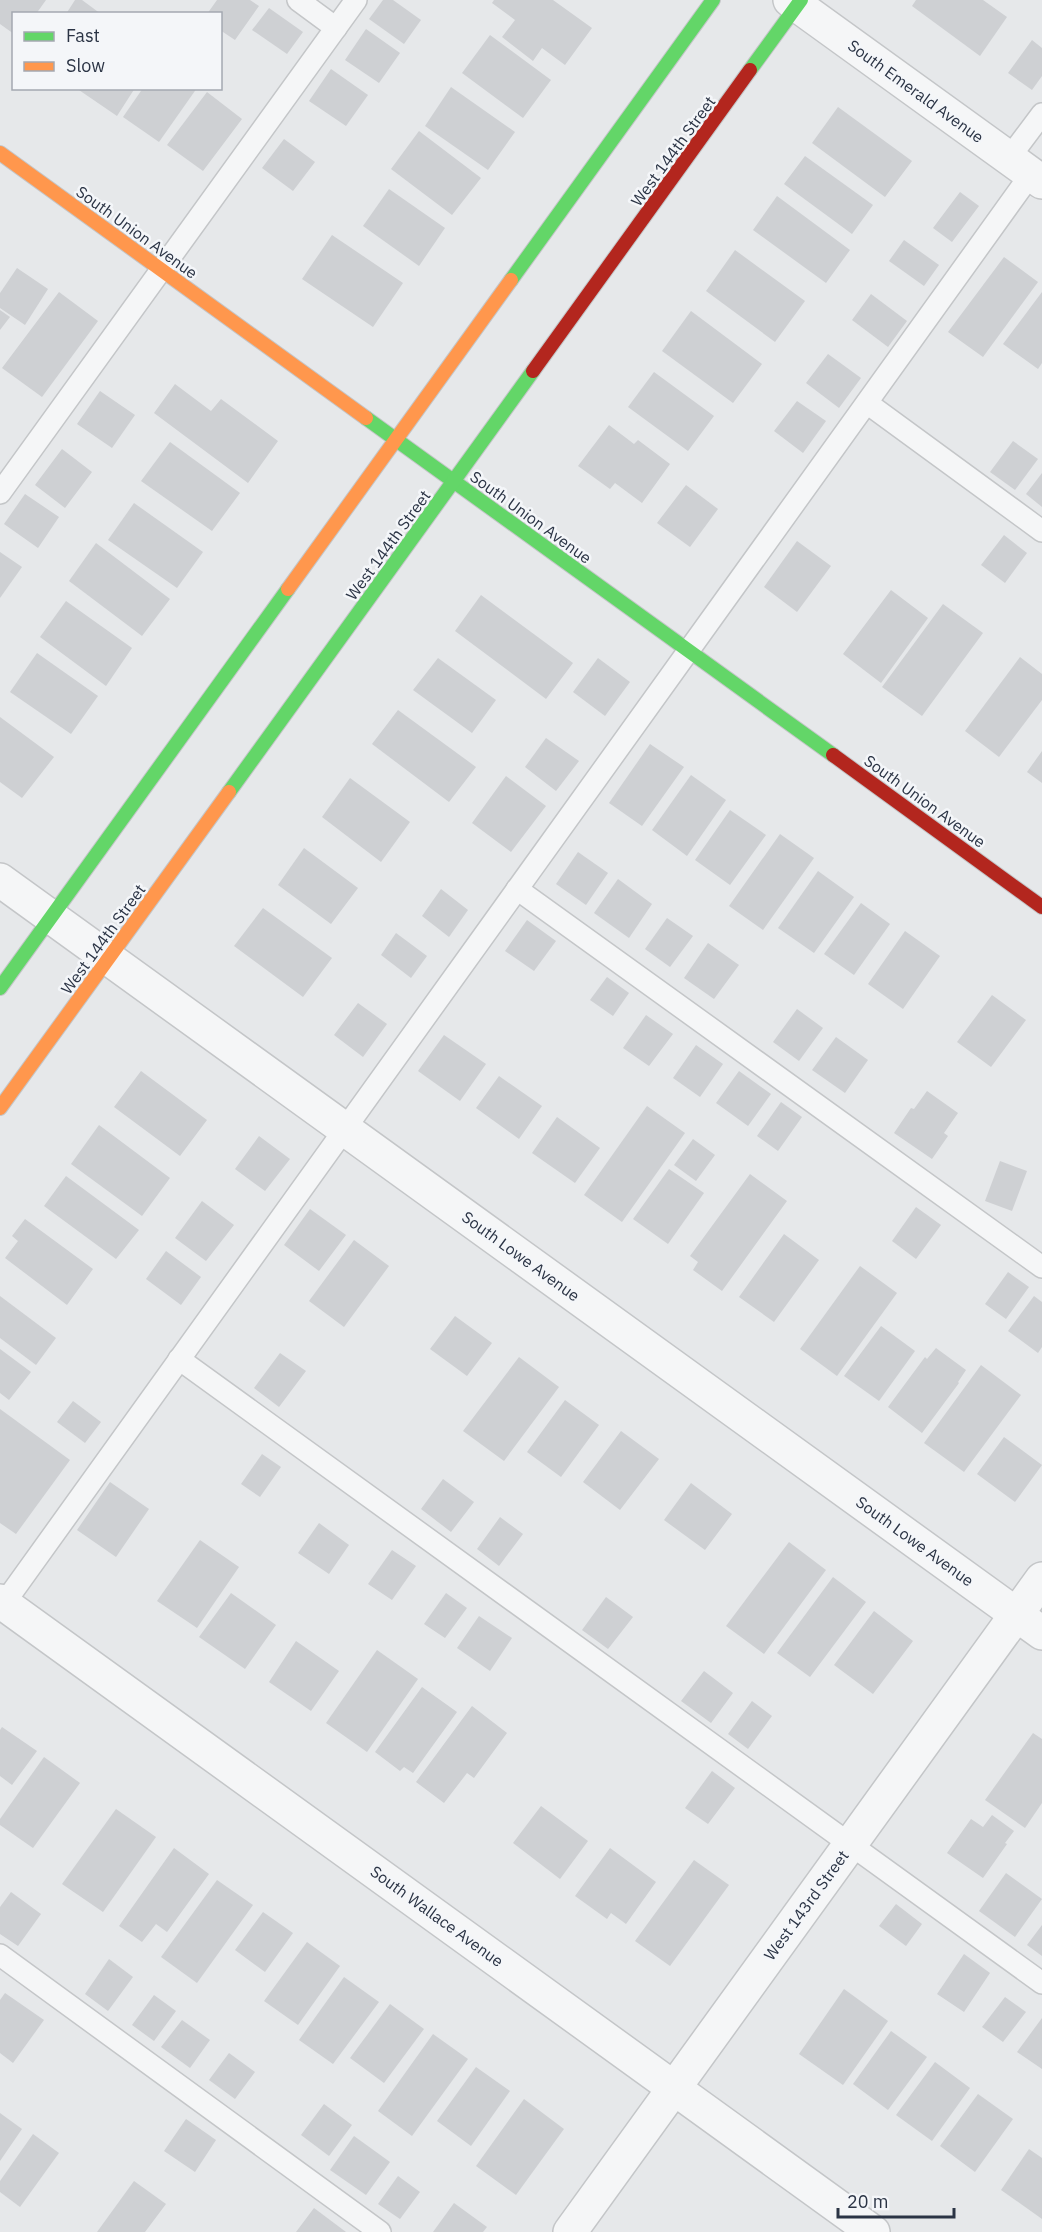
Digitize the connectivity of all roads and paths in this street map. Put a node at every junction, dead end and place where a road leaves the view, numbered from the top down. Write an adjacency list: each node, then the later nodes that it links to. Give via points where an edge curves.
1 (298, 0): 5 (lane)
2 (356, 0): 5 (lane)
3 (713, 0): 11 (street)
4 (796, 2): 8 (street, South Emerald Avenue); 12 (street, West 144th Street)
5 (336, 28): 9 (lane)
6 (1042, 114): 8 (lane)
7 (0, 153): 9 (street, South Union Avenue)
8 (1027, 172): 10 (lane)
9 (161, 270): 11 (street, South Union Avenue); 13 (lane)
10 (867, 402): 14 (lane); 15 (lane)
11 (395, 439): 12 (street, South Union Avenue); 19 (street)
12 (454, 482): 15 (street, South Union Avenue); 20 (street, West 144th Street)
13 (0, 493)
14 (1042, 531)
15 (689, 651): 17 (lane); 18 (street, South Union Avenue)
16 (0, 880): 19 (street, South Lowe Avenue)
17 (517, 890): 23 (lane); 24 (lane)
18 (1042, 907)
19 (51, 917): 20 (street, South Lowe Avenue); 21 (street)
20 (109, 959): 22 (street, West 144th Street); 23 (street, South Lowe Avenue)
21 (0, 988)
22 (0, 1108)
23 (345, 1129): 25 (lane); 28 (street, South Lowe Avenue)
24 (1042, 1267)
25 (179, 1359): 27 (lane); 30 (lane)
26 (1042, 1579): 28 (street, West 143rd Street)
27 (1, 1605): 33 (street, South Wallace Avenue)
28 (1016, 1614): 29 (street, South Lowe Avenue); 30 (street, West 143rd Street)
29 (1042, 1633)
30 (850, 1844): 32 (lane); 33 (street, West 143rd Street)
31 (0, 1955): 34 (lane)
32 (1042, 1983)
33 (674, 2088): 35 (street, West 143rd Street); 36 (street, South Wallace Avenue)
34 (380, 2232)
35 (570, 2232)
36 (873, 2232)

